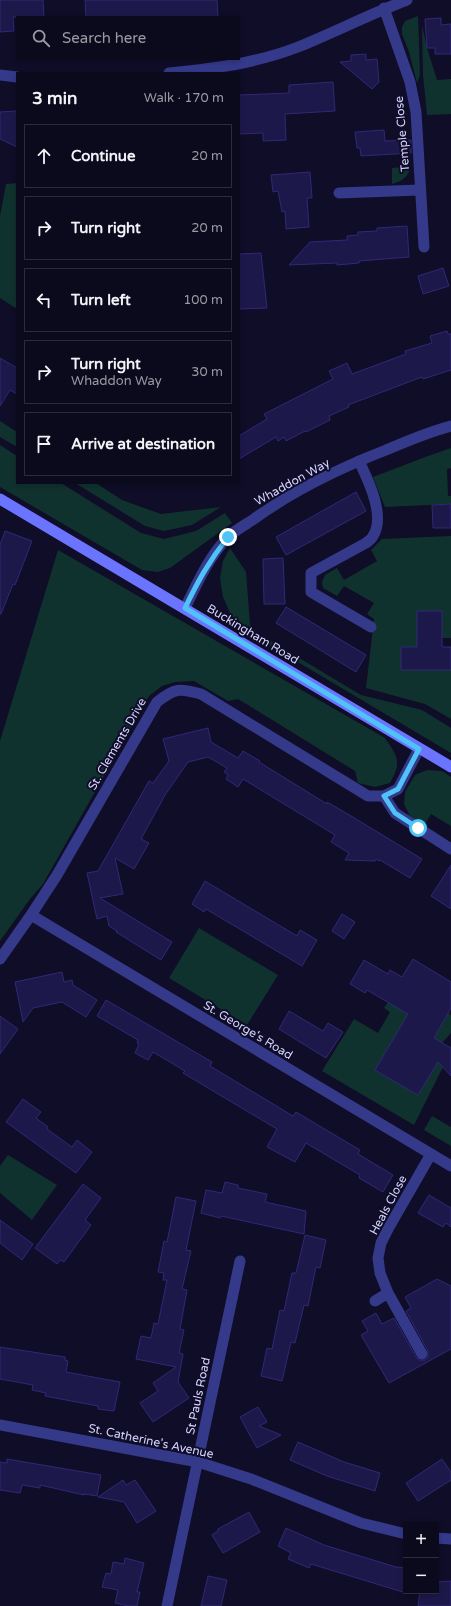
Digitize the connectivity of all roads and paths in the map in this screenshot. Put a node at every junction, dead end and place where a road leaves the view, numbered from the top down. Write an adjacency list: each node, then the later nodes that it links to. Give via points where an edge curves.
1 (407, 0): 2 (street)
2 (384, 8): 3 (street, via 297,47 258,59); 6 (street, Temple Close, via 410,82 416,112)
3 (178, 72)
4 (0, 75): 5 (street)
5 (16, 78)
6 (419, 190): 7 (street); 8 (street, Temple Close)
7 (339, 193)
8 (424, 247)
9 (451, 426): 10 (street, Whaddon Way)
10 (359, 461): 12 (street, Whaddon Way, via 267,510 228,537 210,559); 13 (street, via 378,510 377,526 373,536 366,543 311,573 311,592)
11 (0, 499): 12 (main road, Buckingham Road)
12 (185, 608): 14 (main road, Buckingham Road)
13 (371, 627)
14 (419, 749): 15 (main road, Buckingham Road); 16 (street, via 398,789)
15 (451, 767)
16 (384, 796): 17 (street, via 395,813); 18 (street, St. Clements Drive, via 368,796 201,694 185,689 170,691 157,702 57,875)
17 (451, 849)
18 (31, 915): 19 (street, St. Clements Drive); 20 (street, St. George's Road)
19 (0, 959)
20 (431, 1154): 21 (street, St. George's Road); 23 (street, Heals Close, via 381,1243 378,1258 380,1273)
21 (451, 1166)
22 (240, 1261): 27 (street, St Pauls Road)
23 (388, 1293): 24 (street); 25 (street, Heals Close)
24 (375, 1301)
25 (422, 1354)
26 (0, 1425): 27 (street, St. Catherine's Avenue)
27 (198, 1462): 28 (street, St. Catherine's Avenue, via 251,1479 362,1523); 31 (street, St Pauls Road)
28 (403, 1533)
29 (439, 1538): 30 (street)
30 (451, 1539)
31 (167, 1606)

